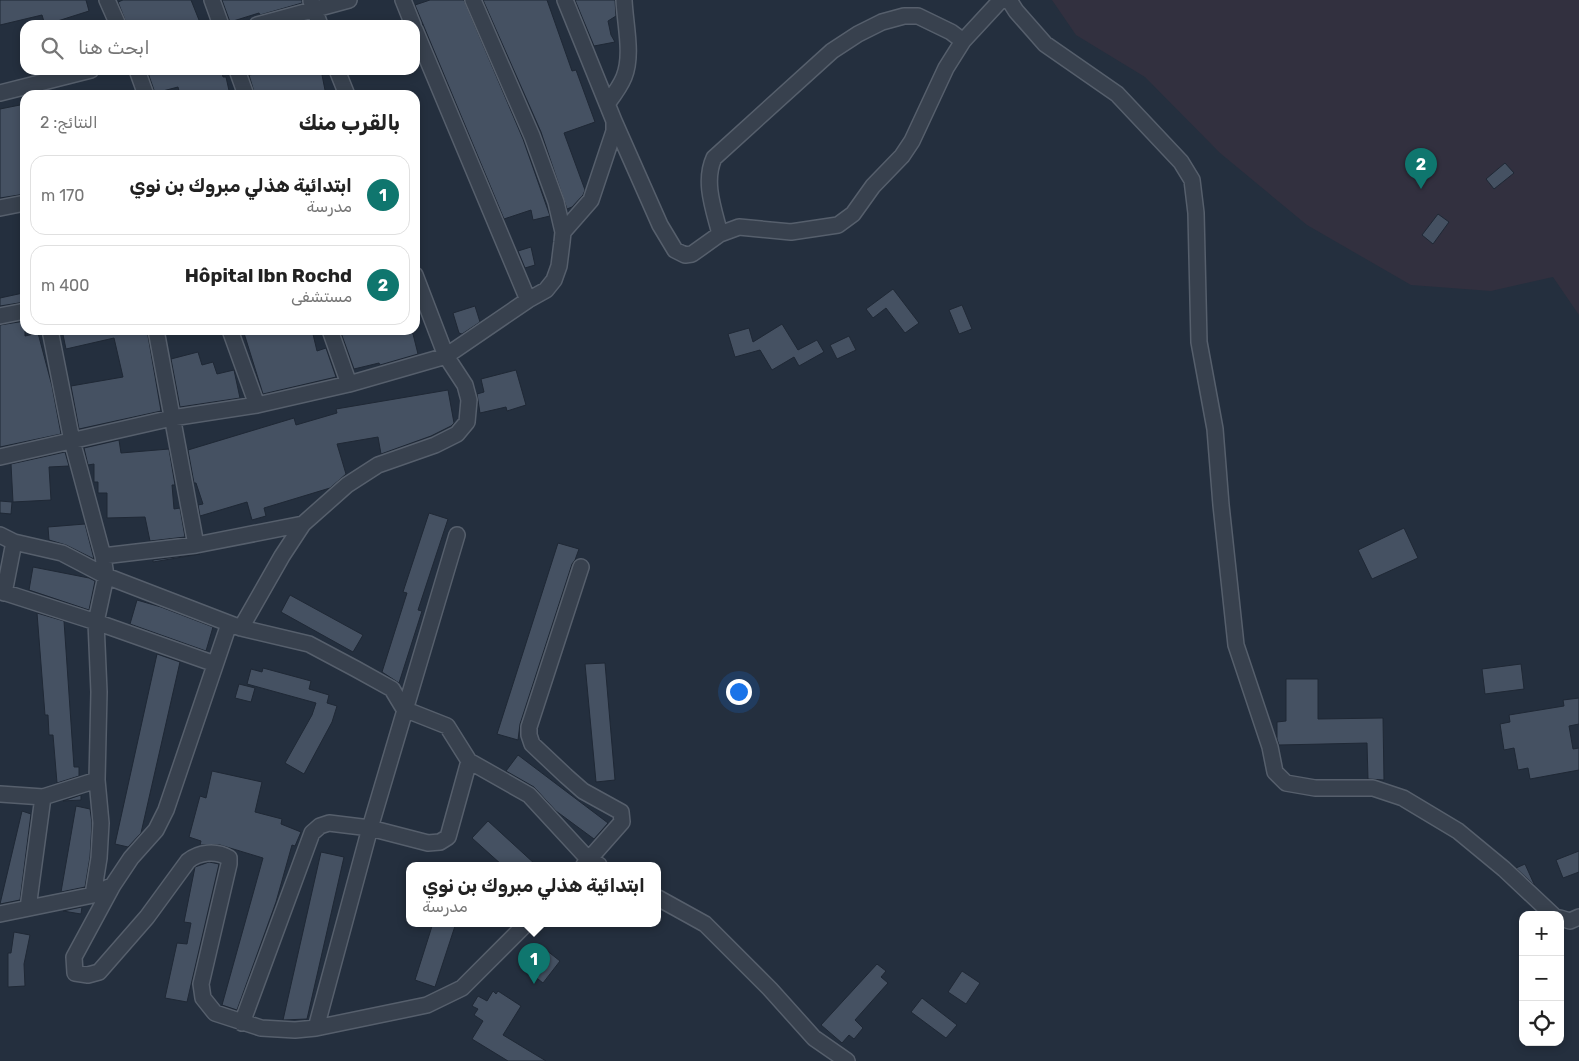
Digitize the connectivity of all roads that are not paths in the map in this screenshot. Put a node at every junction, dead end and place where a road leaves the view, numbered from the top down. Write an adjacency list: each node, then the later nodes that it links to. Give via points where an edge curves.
1 (107, 0): 11 (street)
2 (212, 0): 12 (street)
3 (349, 0): 10 (street)
4 (403, 0): 15 (street)
5 (473, 0): 30 (street, via 532,136 556,202)
6 (565, 0): 26 (street)
7 (624, 0): 26 (street, via 629,50 627,65 624,78)
8 (1001, 0): 16 (street)
9 (1009, 0): 69 (street, via 1045,44 1117,94 1181,162 1192,180 1196,213 1199,342 1215,429 1236,645 1270,747 1275,772 1286,783 1315,788 1374,788 1403,798 1458,831 1504,868)
10 (313, 5): 13 (street); 14 (street)
11 (116, 20)
12 (219, 20)
13 (271, 20)
14 (318, 20)
15 (411, 20)
16 (964, 41): 31 (street, via 946,68 912,142 845,222 828,228 790,232 739,227); 31 (street, via 918,16 904,16 882,22 832,51 714,158 710,167 710,189)
17 (420, 42): 33 (street)
18 (72, 75): 25 (street)
19 (139, 75): 22 (street)
20 (239, 75): 23 (street)
21 (339, 75): 24 (street)
22 (144, 90)
23 (244, 90)
24 (345, 90)
25 (0, 94)
26 (607, 104): 27 (street)
27 (614, 121): 30 (street, via 614,131 591,200); 31 (street, via 660,226 675,250 685,255 692,254)
28 (20, 205): 29 (street)
29 (0, 208)
30 (563, 232): 33 (street, via 554,280 546,290)
31 (720, 234)
32 (420, 287): 40 (street)
33 (528, 300): 40 (street)
34 (20, 312): 35 (street)
35 (0, 316)
36 (51, 335): 44 (street)
37 (157, 335): 43 (street)
38 (232, 335): 42 (street)
39 (332, 335): 41 (street)
40 (446, 356): 41 (street); 46 (street, via 466,385 468,412 462,430 435,445 378,465 347,485)
41 (350, 384): 42 (street)
42 (256, 405): 43 (street)
43 (172, 418): 44 (street); 49 (street)
44 (72, 441): 45 (street); 50 (street)
45 (0, 457)
46 (303, 524): 49 (street); 55 (street)
47 (457, 535): 57 (street)
48 (7, 539): 52 (street, via 62,553); 53 (street)
49 (196, 545): 50 (street)
50 (103, 556): 52 (street)
51 (581, 567): 64 (street, via 529,735 532,744 583,791 621,812 622,822)
52 (106, 576): 54 (street); 55 (street)
53 (2, 592): 54 (street)
54 (96, 622): 56 (street); 59 (street, via 99,692)
55 (235, 626): 56 (street); 57 (street, via 309,644 392,689)
56 (215, 664): 65 (street, via 166,810 156,830)
57 (404, 709): 58 (street, via 448,726); 62 (street)
58 (469, 761): 62 (street, via 448,837 428,844); 63 (street, via 528,795)
59 (97, 780): 61 (street); 66 (street, via 99,858)
60 (0, 794): 61 (street)
61 (43, 797): 68 (street)
62 (370, 828): 74 (street, via 329,823 312,833); 75 (street)
63 (590, 862)
64 (592, 862)
65 (113, 885): 66 (street); 74 (street, via 74,957 75,973 88,975 99,972 196,855 207,853 229,858 201,984 203,998 215,1013)
66 (93, 895): 68 (street)
67 (661, 900): 76 (street, via 705,924 814,1038)
68 (28, 908): 70 (street)
69 (1549, 911)
70 (0, 914)
71 (1579, 917): 72 (street, via 1570,921)
72 (1564, 919)
73 (523, 927): 75 (street, via 462,988 426,1005)
74 (242, 1023): 75 (street, via 261,1028)
75 (316, 1028)
76 (847, 1061)

